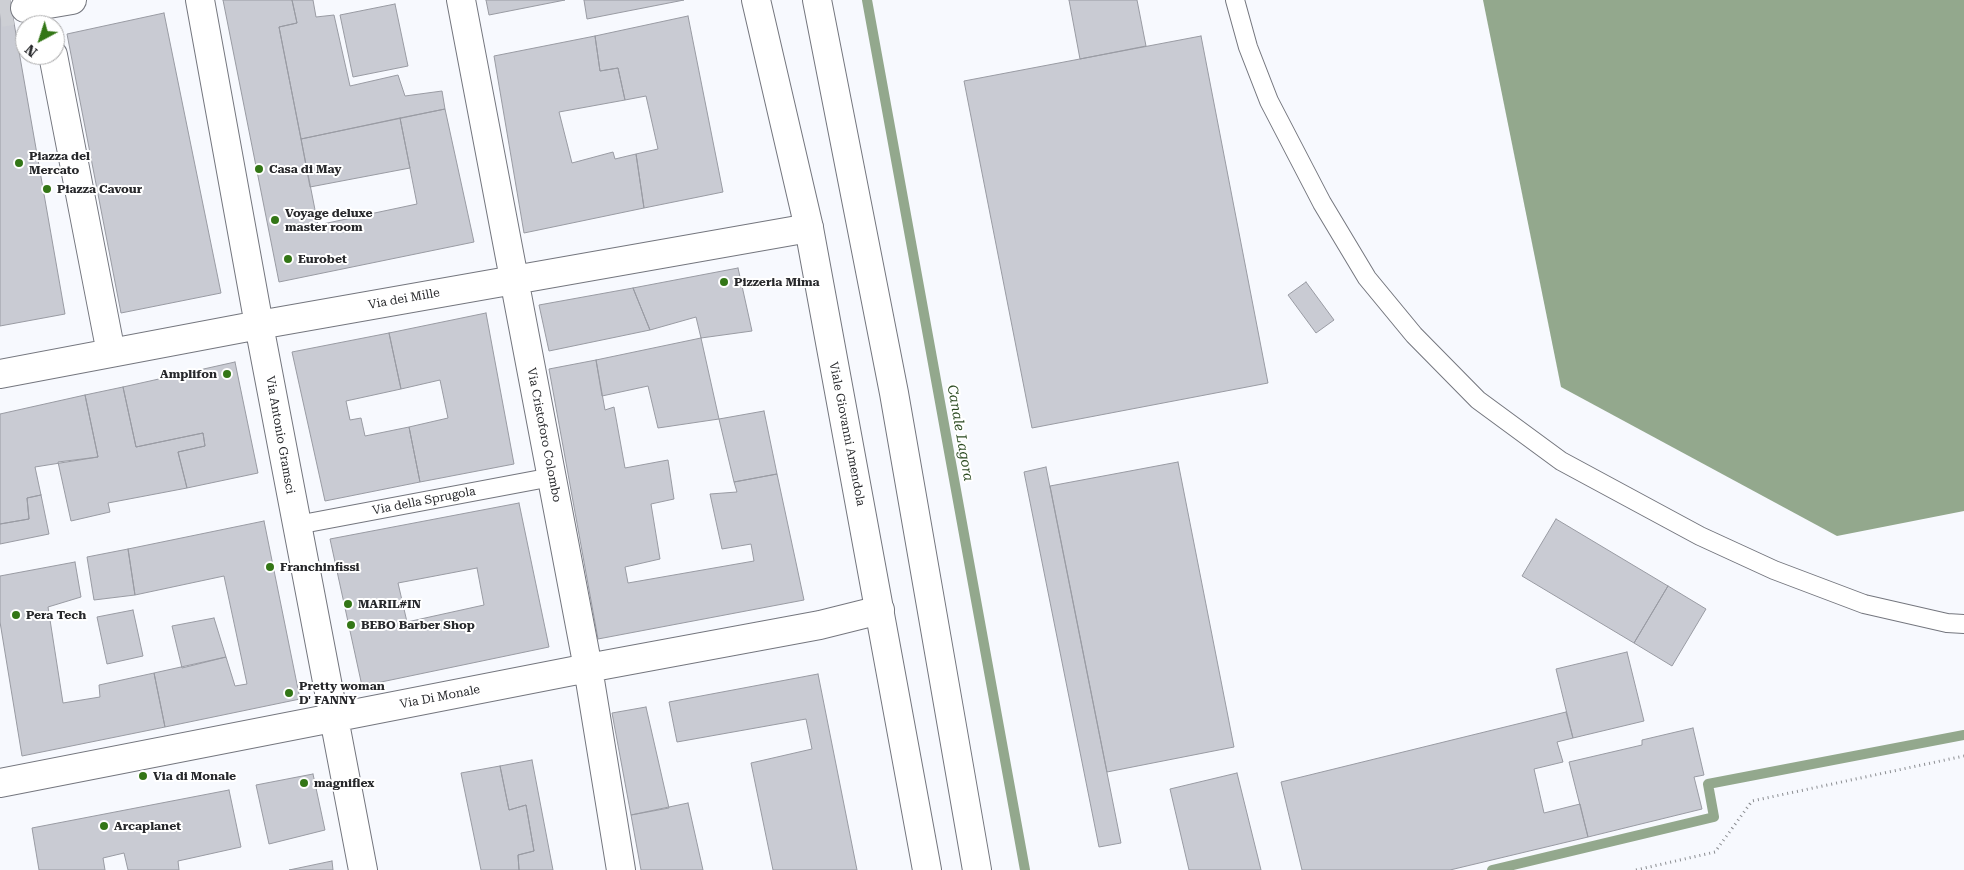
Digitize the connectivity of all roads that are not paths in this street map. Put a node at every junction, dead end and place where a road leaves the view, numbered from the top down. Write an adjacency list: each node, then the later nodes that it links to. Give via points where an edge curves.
1 (72, 0): 7 (street)
2 (200, 0): 11 (street, Via Antonio Gramsci)
3 (461, 0): 10 (street, Via Cristoforo Colombo)
4 (756, 0): 9 (street, Viale Giovanni Amendola)
5 (816, 0): 24 (street, via 894,392)
6 (1235, 0): 17 (lane, via 1269,102 1322,203 1367,278 1414,335 1478,400 1561,461 1700,536 1774,570 1864,604)
7 (40, 9)
8 (55, 65): 12 (street)
9 (809, 228): 10 (street, Via dei Mille); 16 (street, Viale Giovanni Amendola)
10 (515, 280): 11 (street, Via dei Mille); 14 (street, Via Cristoforo Colombo)
11 (258, 325): 12 (street, Via dei Mille); 15 (street, Via Antonio Gramsci)
12 (111, 353): 13 (street, Via dei Mille)
13 (0, 374)
14 (552, 477): 15 (lane, Via della Sprugola); 18 (street, Via Cristoforo Colombo)
15 (297, 525): 19 (street, Via Antonio Gramsci)
16 (880, 610): 18 (street, Via Di Monale, via 820,625); 23 (street, Viale Giovanni Amendola)
17 (1964, 624)
18 (588, 668): 19 (street, Via Di Monale); 22 (street, Via Cristoforo Colombo)
19 (333, 718): 20 (street, Via Di Monale); 21 (street, Via Antonio Gramsci)
20 (0, 783)
21 (363, 870)
22 (621, 870)
23 (927, 870)
24 (977, 870)

